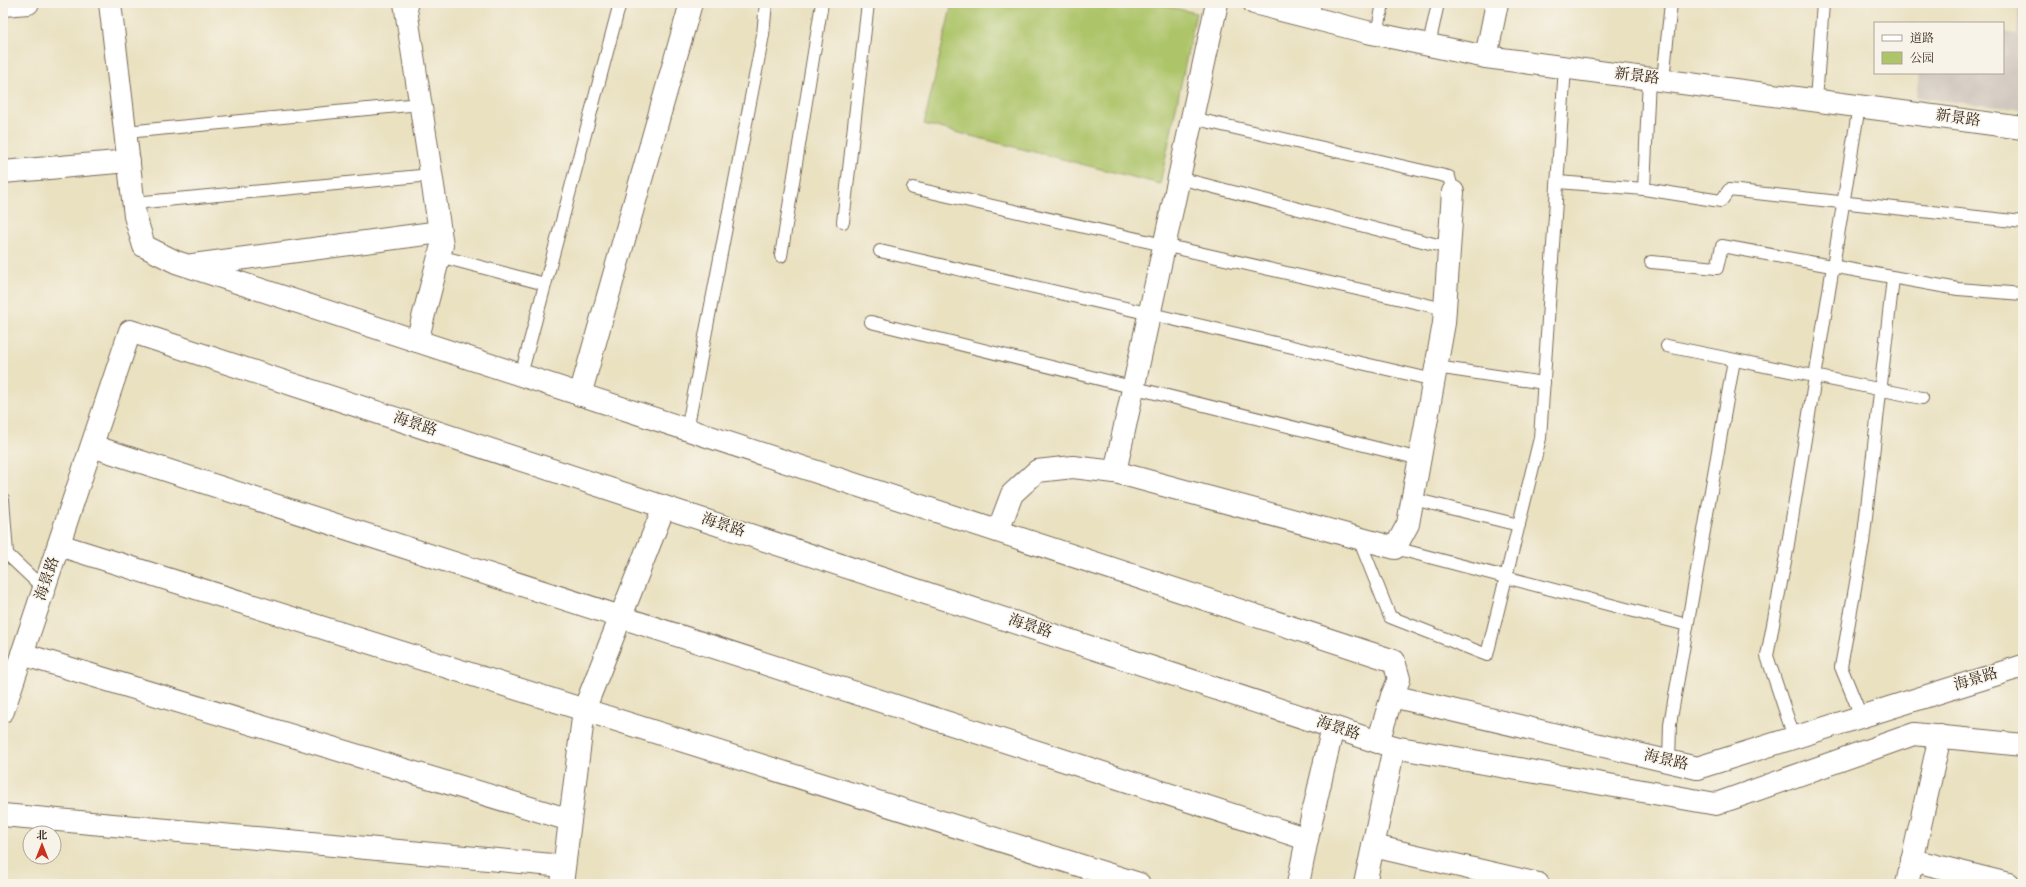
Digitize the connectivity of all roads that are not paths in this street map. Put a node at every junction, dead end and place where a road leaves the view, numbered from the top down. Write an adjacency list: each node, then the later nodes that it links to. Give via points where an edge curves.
1 (27, 3): 16 (street)
2 (110, 3): 28 (street)
3 (405, 3): 24 (street)
4 (620, 3): 51 (lane)
5 (691, 3): 65 (street)
6 (766, 3): 67 (lane, via 763,35)
7 (822, 3): 46 (lane)
8 (868, 3): 39 (lane)
9 (1217, 3): 26 (street)
10 (1254, 3): 17 (street, 新景路)
11 (1383, 3): 18 (lane)
12 (1438, 3): 19 (lane)
13 (1497, 3): 20 (street)
14 (1671, 3): 22 (lane)
15 (1823, 3): 23 (lane)
16 (3, 5)
17 (1313, 10): 18 (street, 新景路)
18 (1377, 34): 19 (street, 新景路)
19 (1429, 45): 20 (street, 新景路)
20 (1486, 57): 21 (street, 新景路)
21 (1565, 68): 22 (street, 新景路); 33 (lane)
22 (1656, 79): 23 (street, 新景路); 35 (lane)
23 (1816, 100): 25 (street, 新景路)
24 (420, 104): 28 (lane); 31 (street)
25 (1859, 106): 27 (street, 新景路); 38 (lane)
26 (1192, 118): 32 (street); 36 (lane, via 1449,177)
27 (2023, 128)
28 (126, 132): 29 (street)
29 (129, 161): 30 (street); 37 (street)
30 (3, 172)
31 (431, 175): 37 (lane); 41 (street)
32 (1179, 178): 42 (street); 43 (lane)
33 (1558, 182): 35 (lane); 62 (lane)
34 (913, 188): 42 (lane)
35 (1644, 189): 38 (lane, via 1721,201 1729,190)
36 (1453, 192): 43 (street)
37 (134, 202): 48 (street, via 144,246)
38 (1844, 202): 40 (lane); 49 (lane)
39 (843, 222)
40 (2023, 222)
41 (440, 232): 45 (street, via 442,245); 48 (street)
42 (1164, 245): 53 (lane); 54 (street)
43 (1449, 248): 53 (street)
44 (880, 251): 54 (lane)
45 (439, 256): 51 (lane); 56 (street)
46 (781, 256)
47 (1651, 262): 49 (lane, via 1717,268 1722,246)
48 (187, 265): 56 (street)
49 (1833, 267): 50 (lane); 61 (lane)
50 (1893, 278): 52 (lane, via 1958,289); 64 (lane)
51 (545, 284): 60 (lane)
52 (2023, 294)
53 (1445, 309): 59 (street)
54 (1149, 314): 59 (lane); 63 (street)
55 (871, 322): 63 (lane)
56 (417, 341): 60 (street)
57 (1667, 346): 58 (lane)
58 (1734, 360): 61 (lane); 82 (lane)
59 (1435, 373): 62 (lane); 69 (street)
60 (521, 375): 65 (street)
61 (1815, 377): 64 (lane); 91 (lane, via 1767,656)
62 (1544, 383): 74 (lane, via 1540,438)
63 (1133, 387): 69 (lane); 70 (street)
64 (1880, 390): 66 (lane); 88 (lane, via 1864,543 1841,667)
65 (580, 395): 67 (street)
66 (1922, 398)
67 (687, 430): 75 (street)
68 (92, 446): 73 (street, 海景路, via 130,331); 77 (street, 海景路); 81 (street)
69 (1420, 460): 72 (street)
70 (1115, 472): 75 (street, via 1073,467 1037,471 1012,494); 76 (street)
71 (3, 499): 80 (lane, via 7,554)
72 (1413, 499): 74 (lane); 78 (street, via 1408,524)
73 (664, 507): 81 (street); 89 (street, 海景路)
74 (1519, 525): 79 (lane)
75 (998, 531): 85 (street, via 1394,661 1399,679)
76 (1359, 538): 78 (street); 79 (lane, via 1390,617 1487,655)
77 (59, 545): 80 (street, 海景路); 86 (street)
78 (1395, 548): 79 (lane)
79 (1506, 578): 82 (lane)
80 (44, 589): 83 (street, 海景路)
81 (621, 618): 86 (street); 97 (street)
82 (1687, 625): 94 (lane, via 1670,724)
83 (22, 654): 87 (street, 海景路); 96 (street)
84 (2023, 666): 88 (street, 海景路)
85 (1392, 696): 92 (street, 海景路); 94 (street, 海景路)
86 (584, 710): 96 (street); 101 (street)
87 (3, 711)
88 (1861, 716): 91 (street, 海景路)
89 (1333, 728): 92 (street, 海景路); 97 (street)
90 (1940, 736): 92 (street, via 1914,734 1716,804); 93 (street); 99 (street)
91 (1794, 737): 94 (street, 海景路, via 1697,768)
92 (1386, 745): 98 (street)
93 (2023, 745)
94 (1670, 762)
95 (3, 815): 100 (street)
96 (570, 820): 100 (street)
97 (1307, 840): 102 (street)
98 (1373, 846): 103 (street); 104 (street)
99 (1912, 860): 105 (street); 106 (street)
100 (563, 875)
101 (1139, 884)
102 (1298, 884)
103 (1365, 884)
104 (1538, 884)
105 (1907, 884)
106 (2008, 884)

